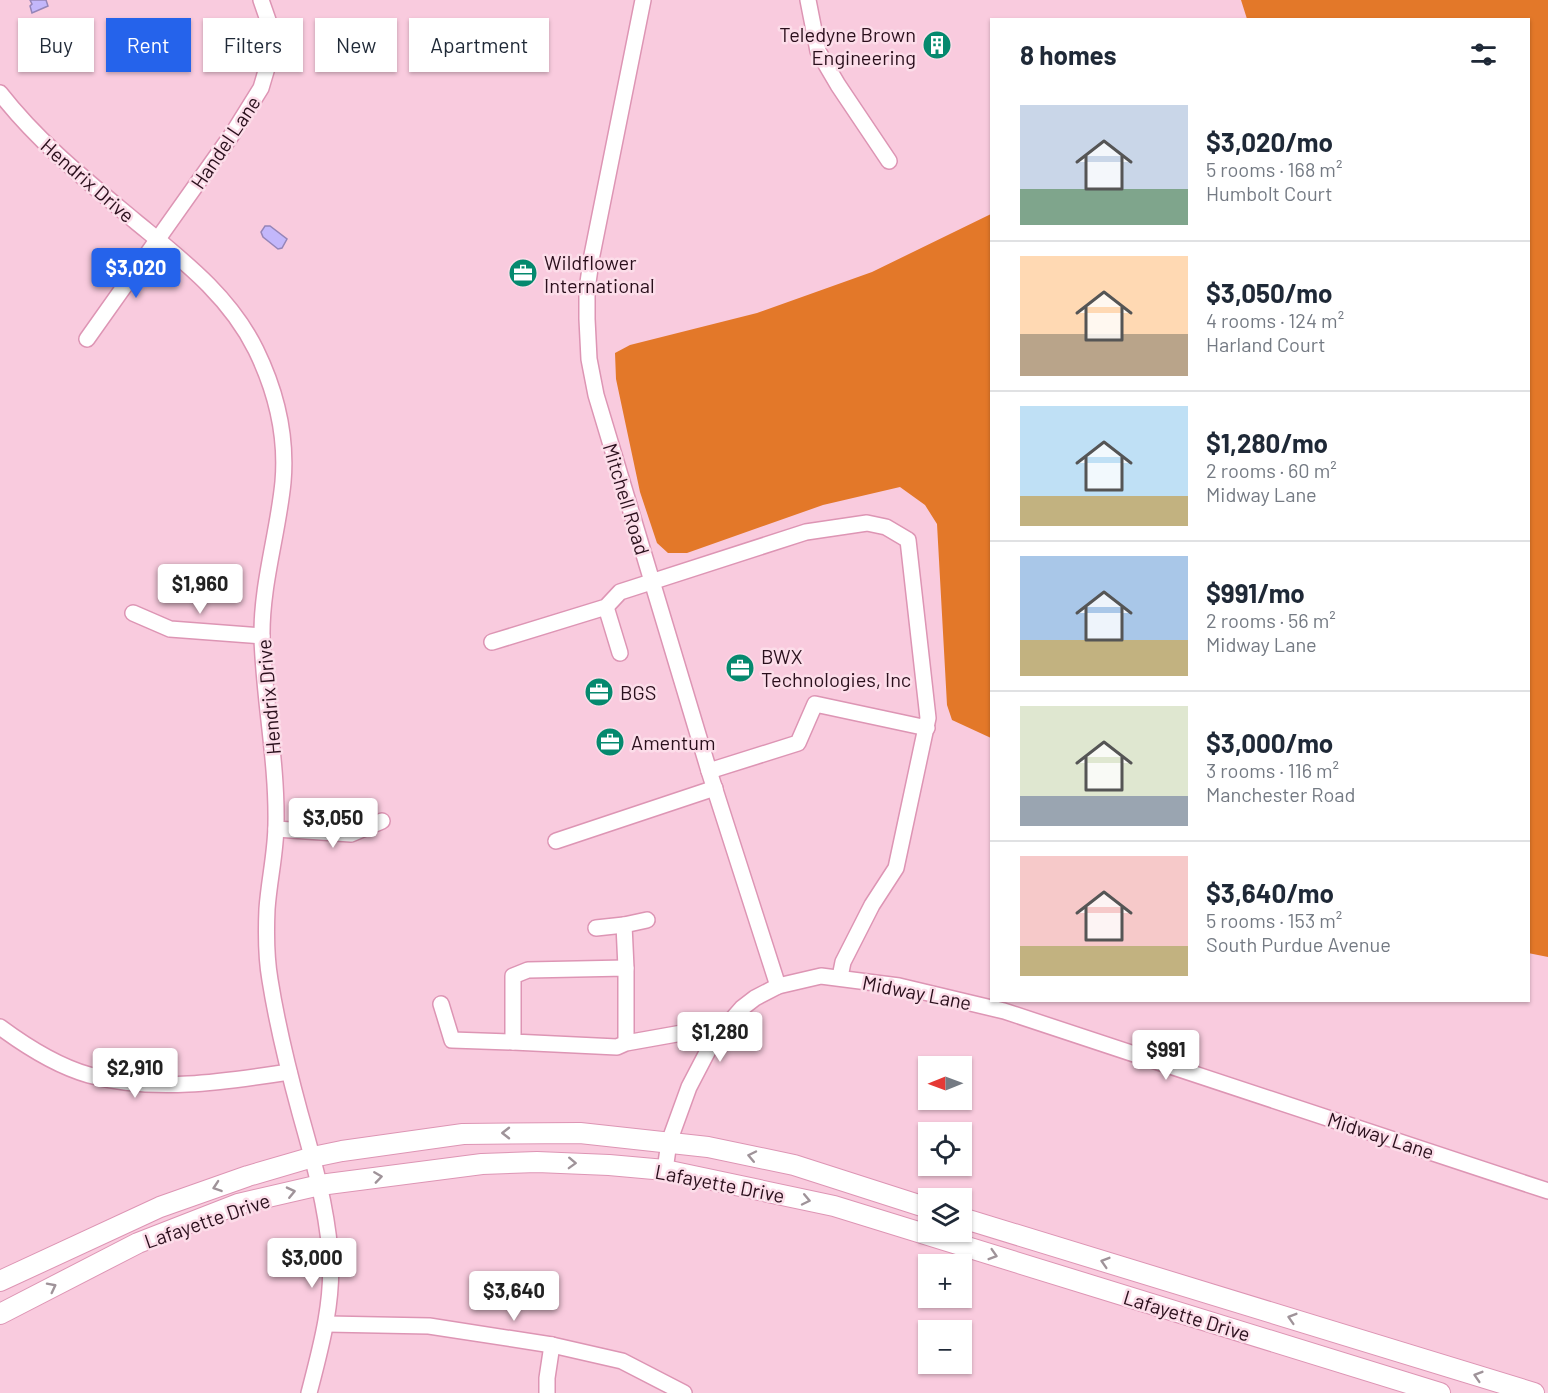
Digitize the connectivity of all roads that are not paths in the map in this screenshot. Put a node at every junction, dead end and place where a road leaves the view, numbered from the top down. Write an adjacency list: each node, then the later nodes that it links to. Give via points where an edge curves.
1 (261, 0): 6 (street, Handel Lane, via 268,24 269,61 261,88)
2 (643, 0): 8 (street, Mitchell Road, via 592,255 587,319 596,395)
3 (808, 0): 5 (street, via 818,51)
4 (0, 93): 6 (street, Hendrix Drive, via 66,163)
5 (889, 161)
6 (158, 240): 7 (street, Handel Lane); 11 (street, Hendrix Drive, via 207,282 238,318 274,392 282,430 283,481)
7 (87, 339)
8 (652, 583): 9 (street, via 620,592); 14 (street, via 806,532 867,523 886,527 908,540); 15 (street, Mitchell Road)
9 (606, 607): 12 (street); 13 (street)
10 (133, 613): 11 (street, via 170,629)
11 (262, 636): 18 (street, Hendrix Drive)
12 (492, 642)
13 (620, 653)
14 (927, 728): 15 (street, via 815,704 798,742); 24 (street, via 896,868 867,915 843,962)
15 (709, 771): 16 (street, Mitchell Road)
16 (715, 788): 19 (street); 25 (street, Mitchell Road)
17 (382, 821): 18 (street, via 351,834)
18 (276, 829): 31 (street, Hendrix Drive, via 267,944)
19 (556, 841)
20 (647, 920): 21 (street)
21 (624, 925): 22 (street); 23 (street)
22 (597, 928)
23 (626, 968): 29 (street, via 528,970 513,976); 30 (street)
24 (840, 977): 25 (street, Midway Lane, via 822,976); 36 (street, Midway Lane, via 899,986 1004,1011)
25 (778, 986): 28 (street, Midway Lane, via 742,1008)
26 (441, 1004): 29 (street, via 452,1040)
27 (0, 1027): 31 (street, via 22,1044 62,1064 88,1075 121,1081 233,1081)
28 (713, 1041): 30 (street, via 682,1033); 32 (street, Midway Lane, via 689,1087)
29 (513, 1042): 30 (street, via 617,1047)
30 (626, 1043)
31 (289, 1072): 33 (street, Hendrix Drive)
32 (669, 1142): 33 (main road, Lafayette Drive, one-way to 33, via 580,1133 463,1134); 34 (street, Midway Lane); 37 (main road, Lafayette Drive, one-way to 32, via 794,1165)
33 (313, 1157): 35 (street, Hendrix Drive); 39 (main road, Lafayette Drive, one-way to 39, via 160,1207)
34 (665, 1170): 35 (main road, Lafayette Drive, one-way to 34, via 482,1164 537,1162); 43 (main road, Lafayette Drive, one-way to 43, via 834,1206)
35 (320, 1185): 41 (main road, Lafayette Drive, one-way to 35, via 138,1243 238,1204); 42 (street, Hendrix Drive, via 331,1254)
36 (1548, 1191)
37 (918, 1205)
38 (972, 1221): 40 (main road, Lafayette Drive, one-way to 38)
39 (0, 1281)
40 (1247, 1304): 43 (main road); 49 (main road, Lafayette Drive, one-way to 40)
41 (0, 1314)
42 (327, 1324): 44 (street, via 429,1326); 45 (street, Hendrix Drive)
43 (1238, 1331): 48 (main road, Lafayette Drive)
44 (552, 1345): 46 (street); 47 (street, via 622,1361)
45 (309, 1393)
46 (547, 1393)
47 (684, 1393)
48 (1440, 1393)
49 (1534, 1393)

